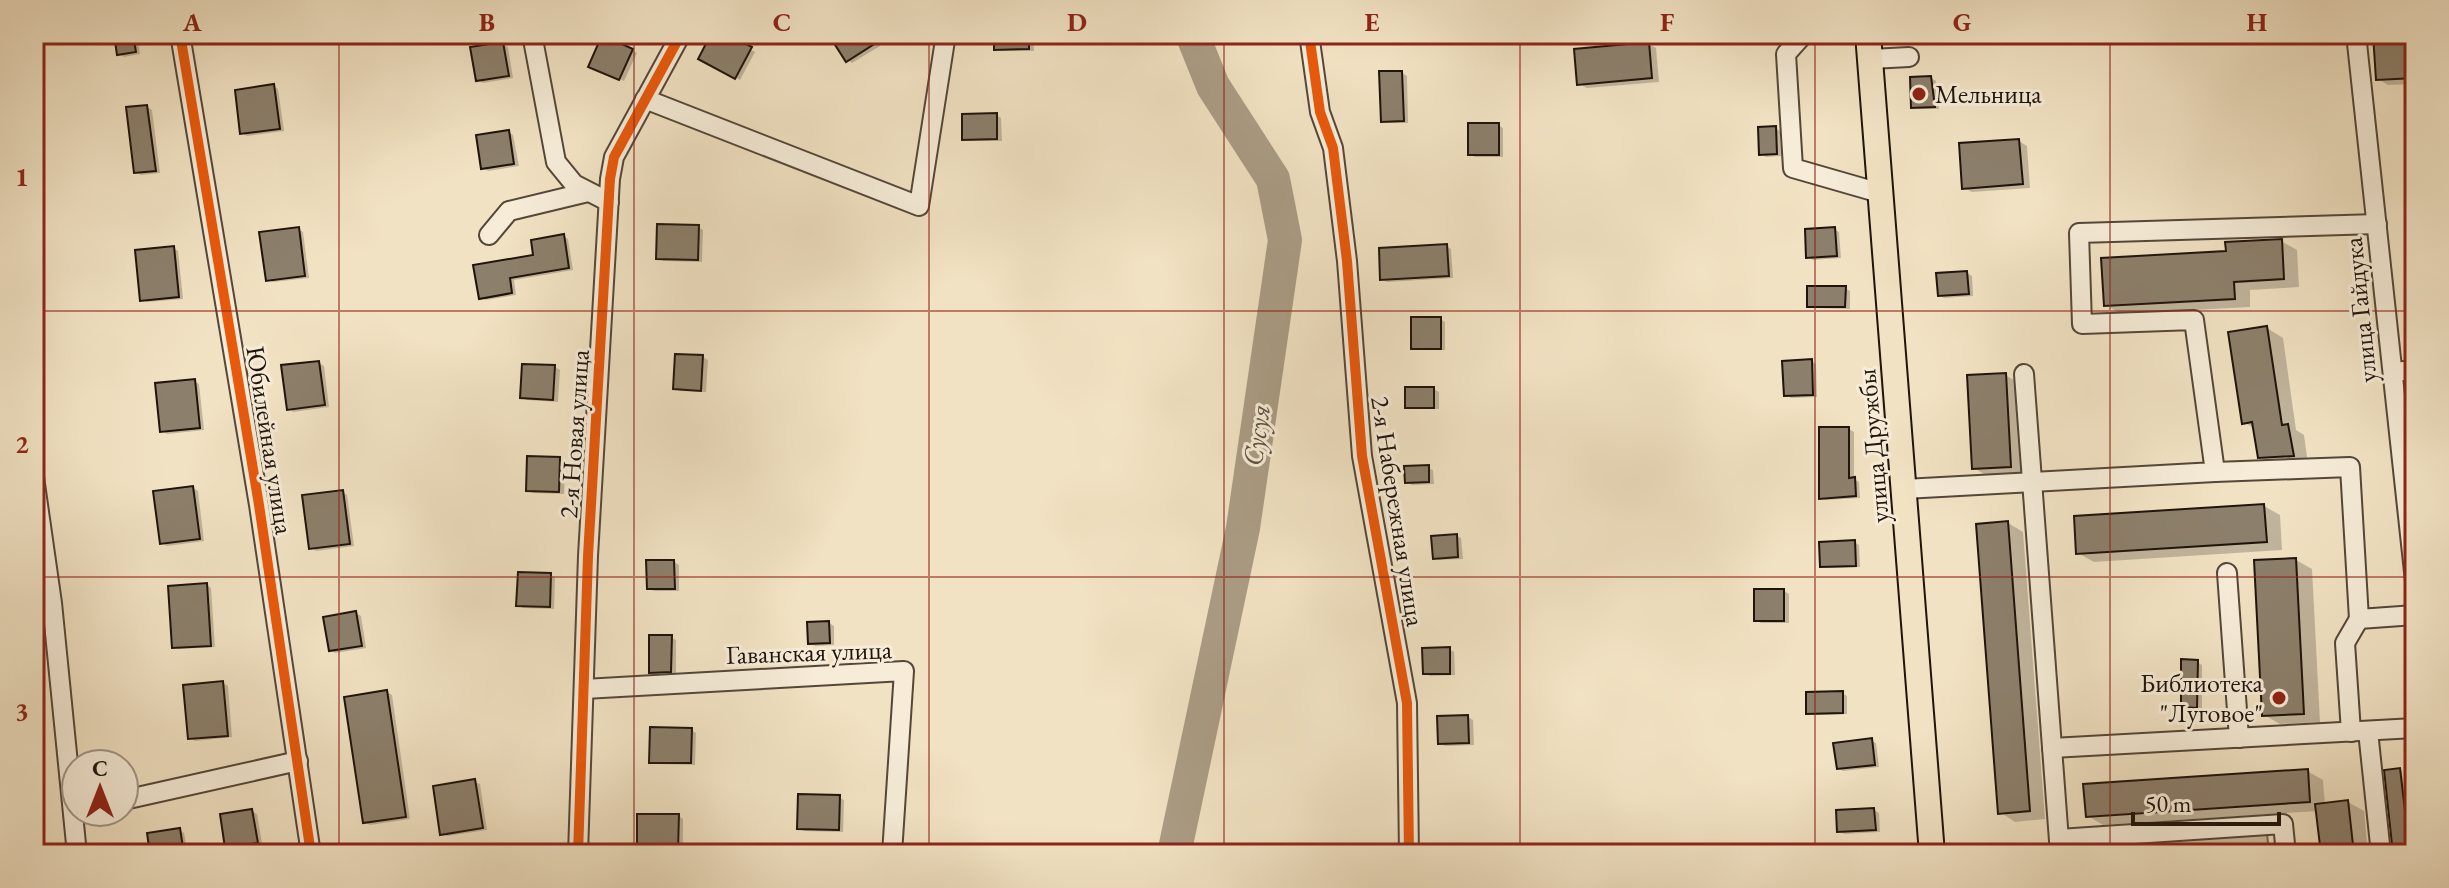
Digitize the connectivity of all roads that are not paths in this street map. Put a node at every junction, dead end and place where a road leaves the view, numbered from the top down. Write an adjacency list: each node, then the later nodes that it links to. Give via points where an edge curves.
1 (180, 34): 34 (street, Юбилейная улица)
2 (532, 34): 12 (street, via 556,162)
3 (681, 34): 11 (street, 2-я Новая улица)
4 (946, 34): 11 (street, via 919,206)
5 (1309, 34): 42 (street, 2-я Набережная улица, via 1320,112 1333,148 1362,456 1407,703)
6 (1804, 34): 13 (street, via 1786,54 1793,168)
7 (1868, 34): 10 (main road, улица Дружбы)
8 (2356, 34): 15 (street, улица Гайдука)
9 (1909, 57): 10 (street)
10 (1871, 59): 13 (main road, улица Дружбы)
11 (645, 99): 14 (street, 2-я Новая улица, via 614,157)
12 (588, 192): 14 (street); 16 (street, via 509,211)
13 (1880, 193): 23 (main road, улица Дружбы)
14 (609, 202): 28 (street, 2-я Новая улица)
15 (2377, 224): 18 (street, улица Гайдука); 20 (street, via 2079,233 2082,324 2194,320)
16 (489, 235)
17 (2415, 370): 18 (street)
18 (2393, 372): 25 (street, улица Гайдука)
19 (2024, 374): 22 (street)
20 (2215, 472): 22 (street); 27 (street, via 2350,467)
21 (34, 477): 32 (street)
22 (2031, 482): 23 (street); 33 (street)
23 (1904, 489): 43 (main road, улица Дружбы)
24 (2227, 573): 31 (street)
25 (2415, 581)
26 (2415, 615): 27 (street)
27 (2359, 619): 30 (street, via 2345,643)
28 (584, 689): 40 (street, 2-я Новая улица); 41 (street, Гаванская улица, via 904,671)
29 (2415, 728): 30 (street)
30 (2360, 731): 31 (street); 45 (street)
31 (2239, 738): 33 (street)
32 (67, 748)
33 (2052, 748): 37 (street)
34 (298, 761): 35 (street); 39 (street, Юбилейная улица)
35 (140, 796)
36 (75, 828): 38 (street)
37 (2059, 846): 44 (street, via 2283,824)
38 (77, 854)
39 (311, 854)
40 (578, 854)
41 (892, 854)
42 (1409, 854)
43 (1932, 854)
44 (2286, 854)
45 (2381, 854)

